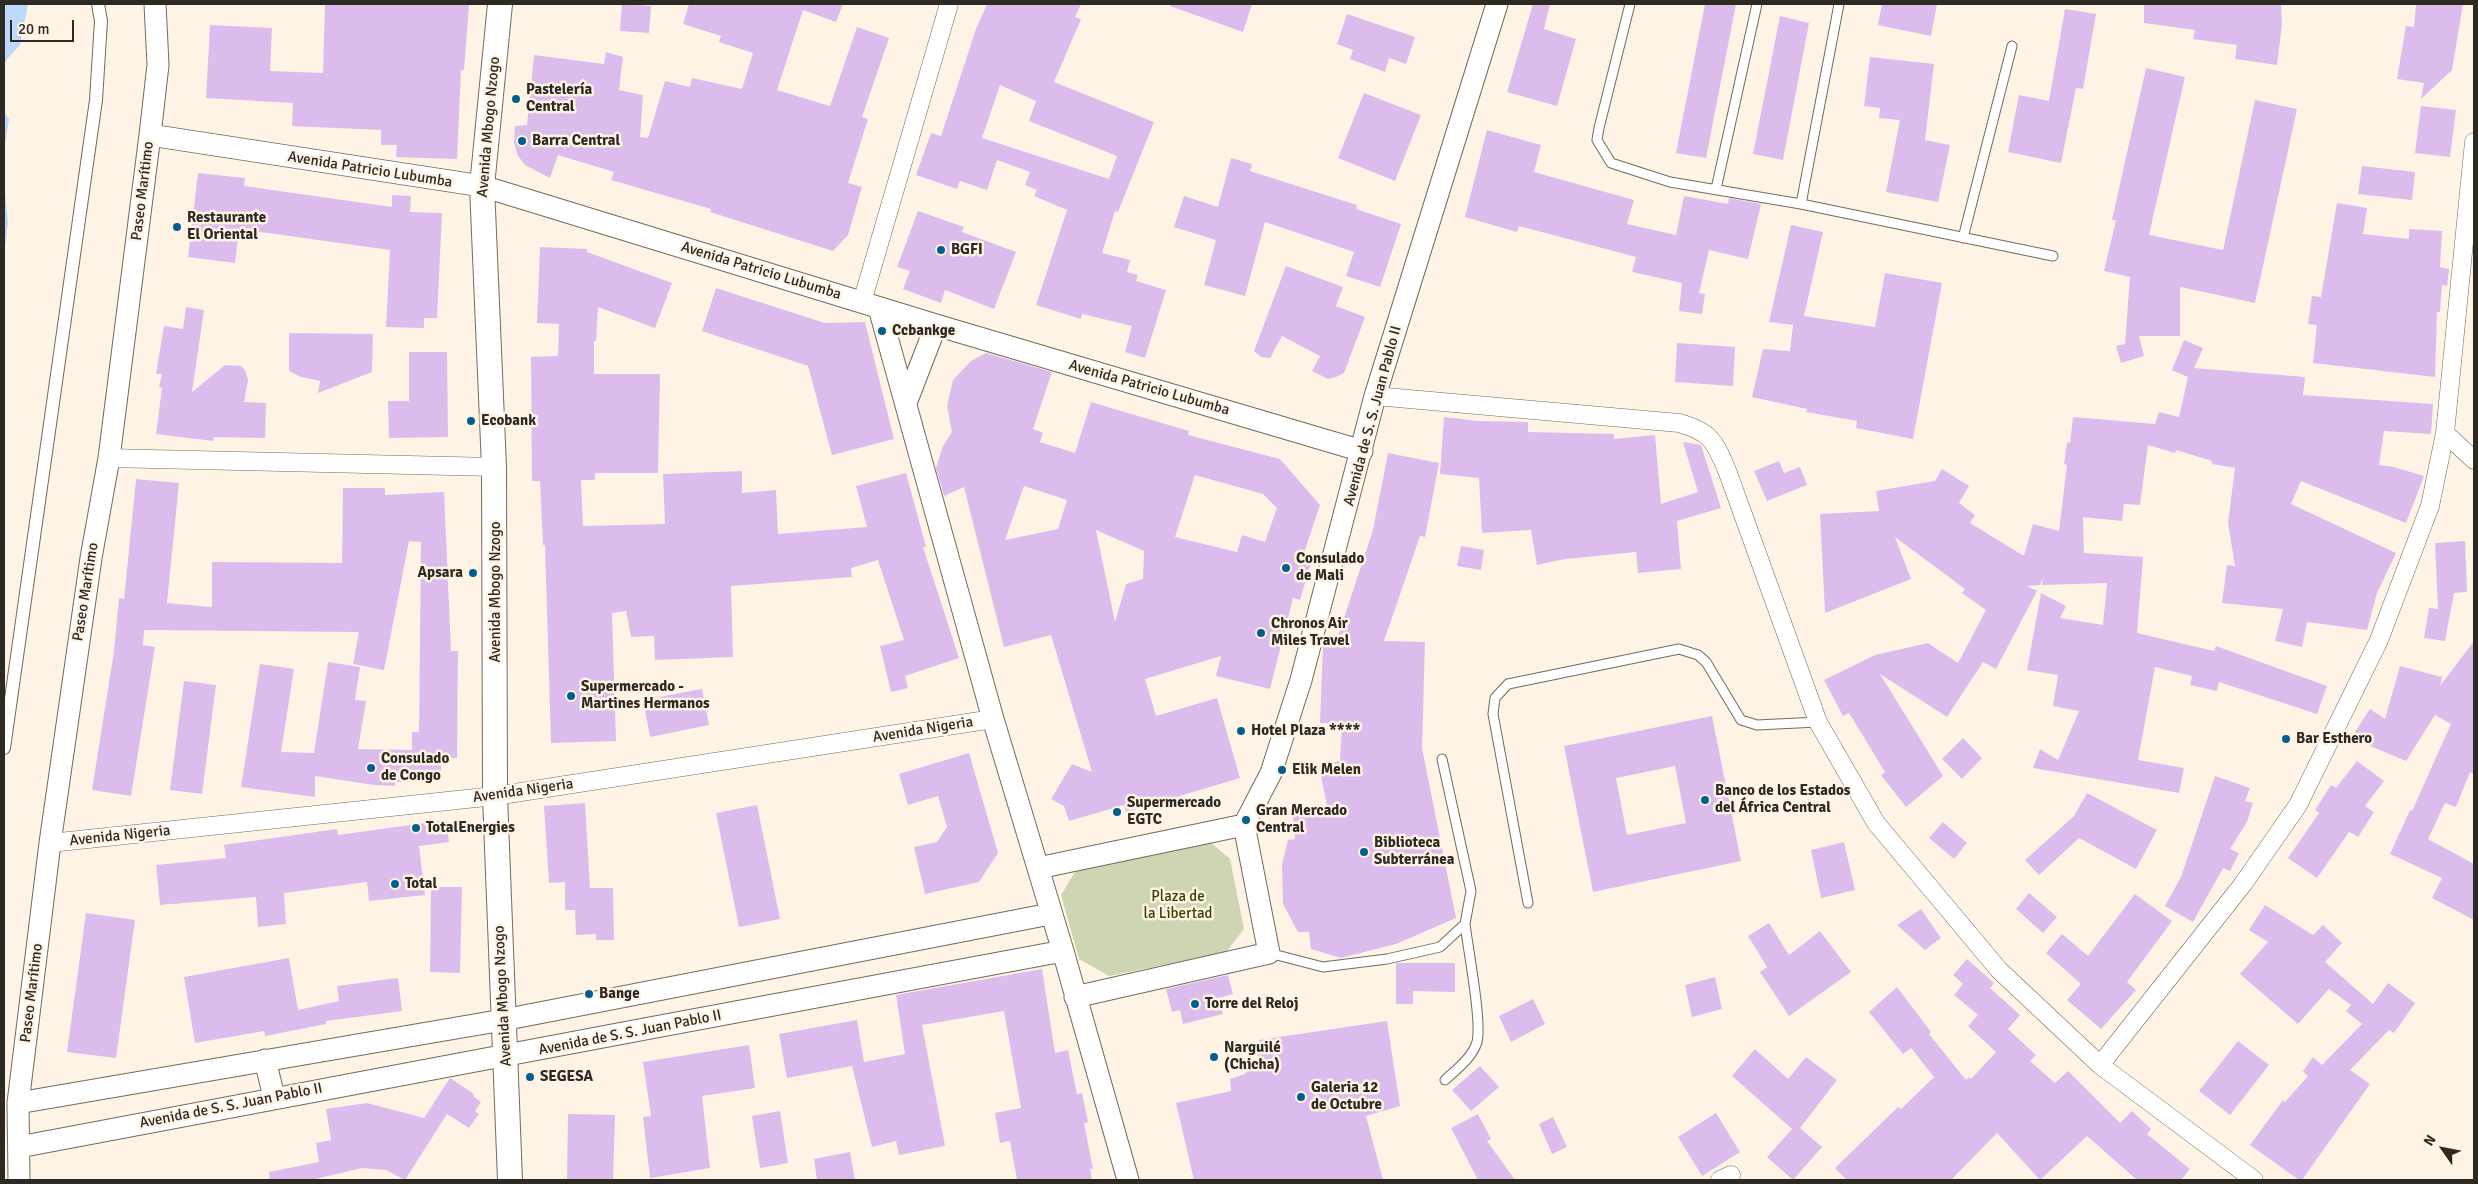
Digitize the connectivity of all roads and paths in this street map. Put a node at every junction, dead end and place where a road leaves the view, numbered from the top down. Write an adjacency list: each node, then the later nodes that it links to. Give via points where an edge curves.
1 (98, 4): 28 (street, via 101,21 96,100)
2 (155, 4): 10 (street, Paseo Marítimo, via 158,65)
3 (500, 4): 12 (main road, Avenida Mbogo Nzogo)
4 (949, 4): 17 (street)
5 (1497, 4): 19 (street, Avenida de S. S. Juan Pablo II)
6 (1630, 4): 13 (lane, via 1597,140 1610,163 1670,182)
7 (1756, 4): 13 (lane)
8 (1839, 4): 14 (lane)
9 (2012, 46): 15 (lane)
10 (150, 135): 12 (street, Avenida Patricio Lubumba); 23 (street, Paseo Marítimo)
11 (2474, 142): 21 (street)
12 (482, 186): 17 (street, Avenida Patricio Lubumba); 25 (main road, Avenida Mbogo Nzogo)
13 (1716, 189): 14 (lane)
14 (1801, 204): 15 (lane)
15 (1963, 238): 16 (lane)
16 (2053, 256)
17 (871, 305): 18 (street, Avenida Patricio Lubumba); 20 (street)
18 (936, 325): 20 (street); 22 (street, Avenida Patricio Lubumba)
19 (1375, 396): 22 (street, Avenida de S. S. Juan Pablo II); 27 (street, via 1679,422 1701,429 1711,439 1728,472)
20 (906, 402): 26 (street)
21 (2445, 433): 24 (street); 43 (street, via 2430,506 2378,640 2298,805 2243,884)
22 (1362, 451): 31 (street, Avenida de S. S. Juan Pablo II, via 1302,680 1271,773)
23 (109, 458): 25 (street); 32 (street, Paseo Marítimo, via 91,558)
24 (2474, 460)
25 (494, 467): 30 (main road, Avenida Mbogo Nzogo)
26 (993, 719): 30 (street, Avenida Nigeria); 33 (street)
27 (1818, 722): 34 (lane, via 1758,725 1741,720 1706,662 1698,655 1679,649 1508,684 1495,698 1493,714); 43 (street, via 1876,823 1931,891 1999,970)
28 (4, 748)
29 (1442, 759): 36 (lane, via 1471,891)
30 (495, 796): 32 (street, Avenida Nigeria); 40 (main road, Avenida Mbogo Nzogo)
31 (1244, 825): 33 (street); 38 (street)
32 (50, 843): 46 (street, Paseo Marítimo)
33 (1038, 868): 35 (street)
34 (1528, 903)
35 (1050, 914): 37 (street); 40 (street)
36 (1465, 924): 38 (lane, via 1440,947 1387,959 1323,967); 44 (lane, via 1477,1022 1476,1042 1466,1060)
37 (1063, 951): 39 (street); 41 (street, Avenida de S. S. Juan Pablo II)
38 (1269, 953): 39 (street)
39 (1075, 997): 50 (street)
40 (503, 1020): 41 (main road, Avenida Mbogo Nzogo); 42 (street)
41 (507, 1056): 45 (street, Avenida de S. S. Juan Pablo II); 49 (main road, Avenida Mbogo Nzogo)
42 (265, 1060): 45 (street); 46 (street)
43 (2100, 1064): 51 (street)
44 (1445, 1080)
45 (274, 1097): 47 (street, Avenida de S. S. Juan Pablo II)
46 (18, 1103): 47 (street, Paseo Marítimo)
47 (19, 1147): 48 (street, Paseo Marítimo)
48 (20, 1180)
49 (510, 1180)
50 (1128, 1180)
51 (2254, 1180)

